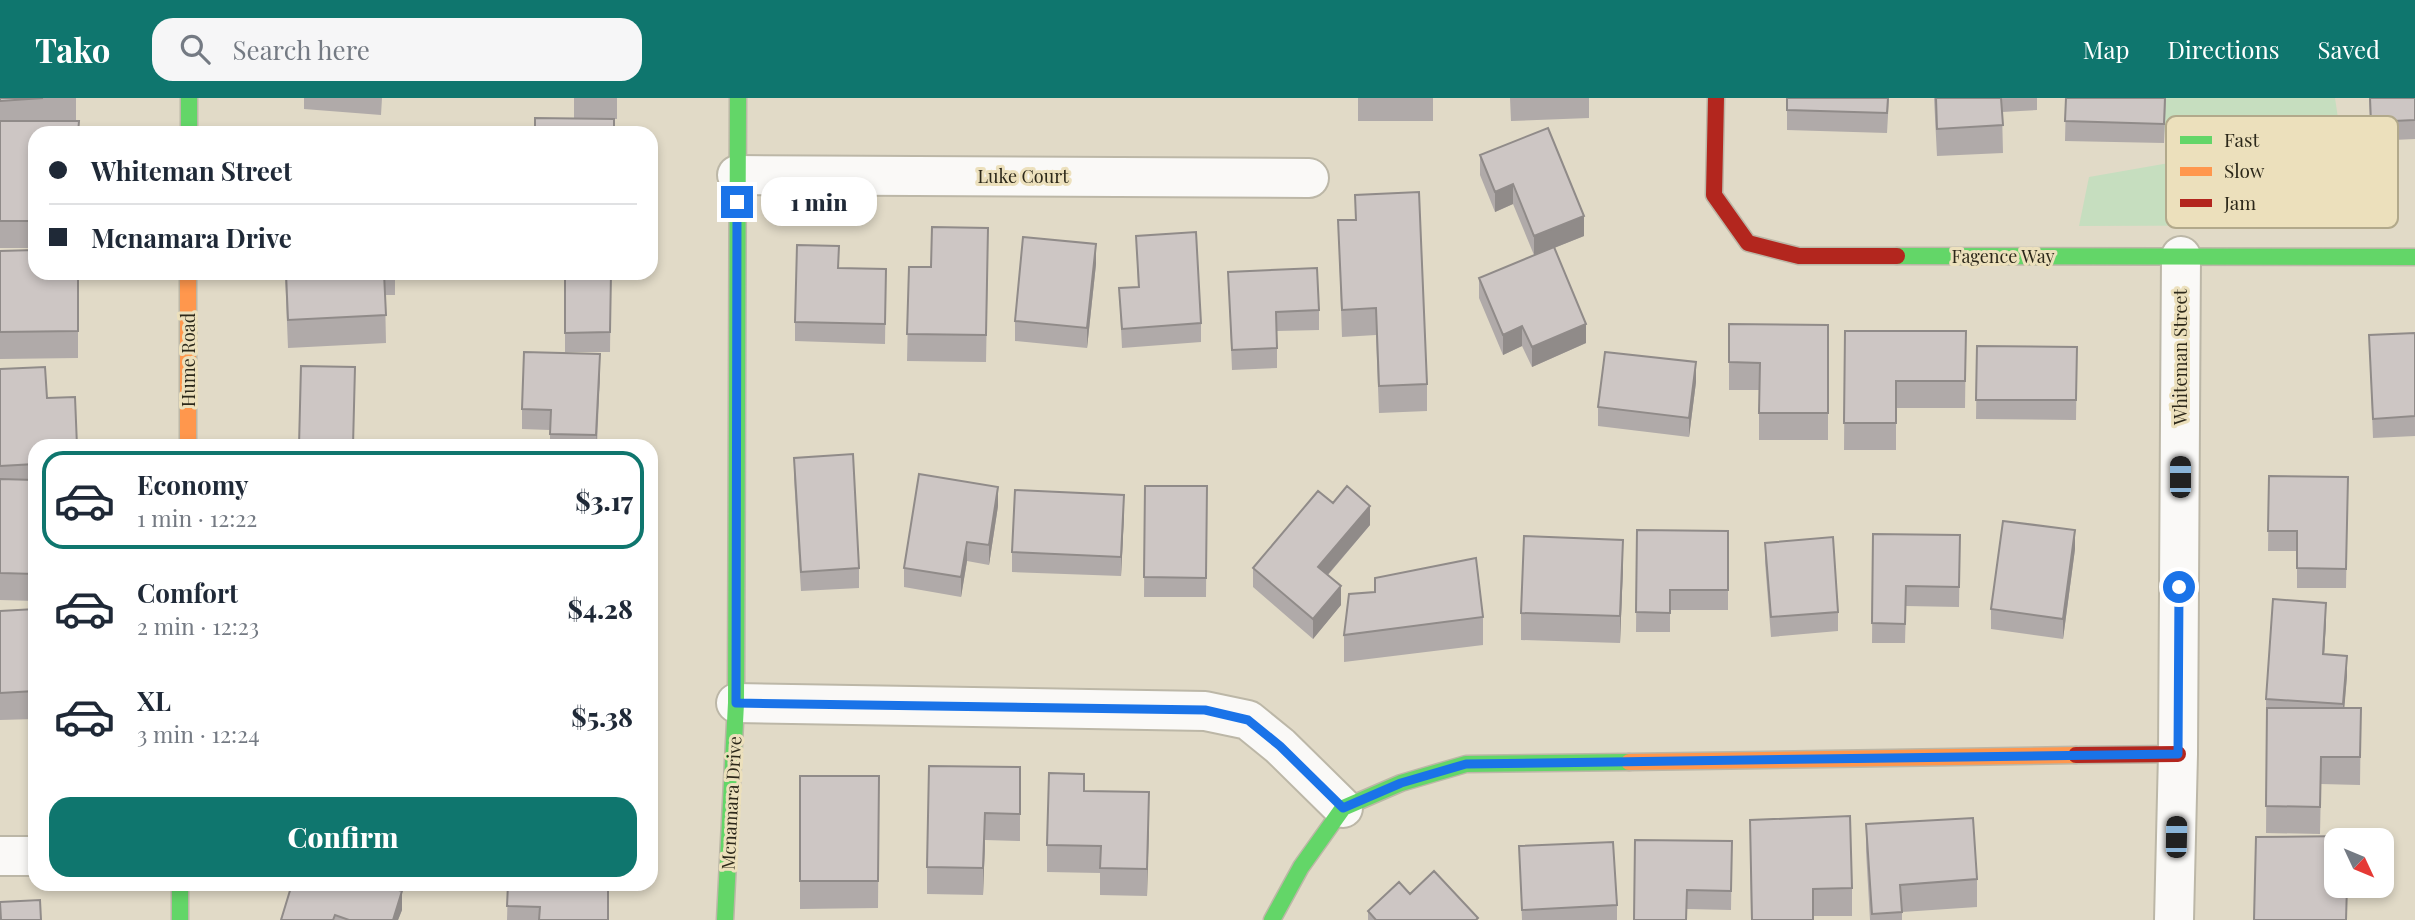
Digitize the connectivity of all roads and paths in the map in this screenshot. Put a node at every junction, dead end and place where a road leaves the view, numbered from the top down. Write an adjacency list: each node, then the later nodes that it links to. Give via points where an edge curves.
1 (189, 98): 4 (street)
2 (738, 98): 5 (street, Mcnamara Drive)
3 (1716, 98): 7 (street, Fagence Way, via 1714,195 1748,243 1799,256)
4 (189, 126)
5 (737, 174): 6 (street, Luke Court); 11 (street, Mcnamara Drive)
6 (1309, 178)
7 (2181, 256): 8 (street, Fagence Way); 12 (street, Whiteman Street)
8 (2415, 257)
9 (188, 280): 10 (street, Hume Road)
10 (188, 439)
11 (736, 703): 13 (street, via 1205,710 1248,720); 18 (street, Mcnamara Drive)
12 (2178, 754): 13 (street, via 1466,764 1401,783); 20 (street, Whiteman Street)
13 (1343, 808): 19 (street, via 1301,867)
14 (0, 856): 15 (street)
15 (28, 856)
16 (180, 891): 17 (street)
17 (180, 920)
18 (726, 920)
19 (1272, 920)
20 (2174, 920)

